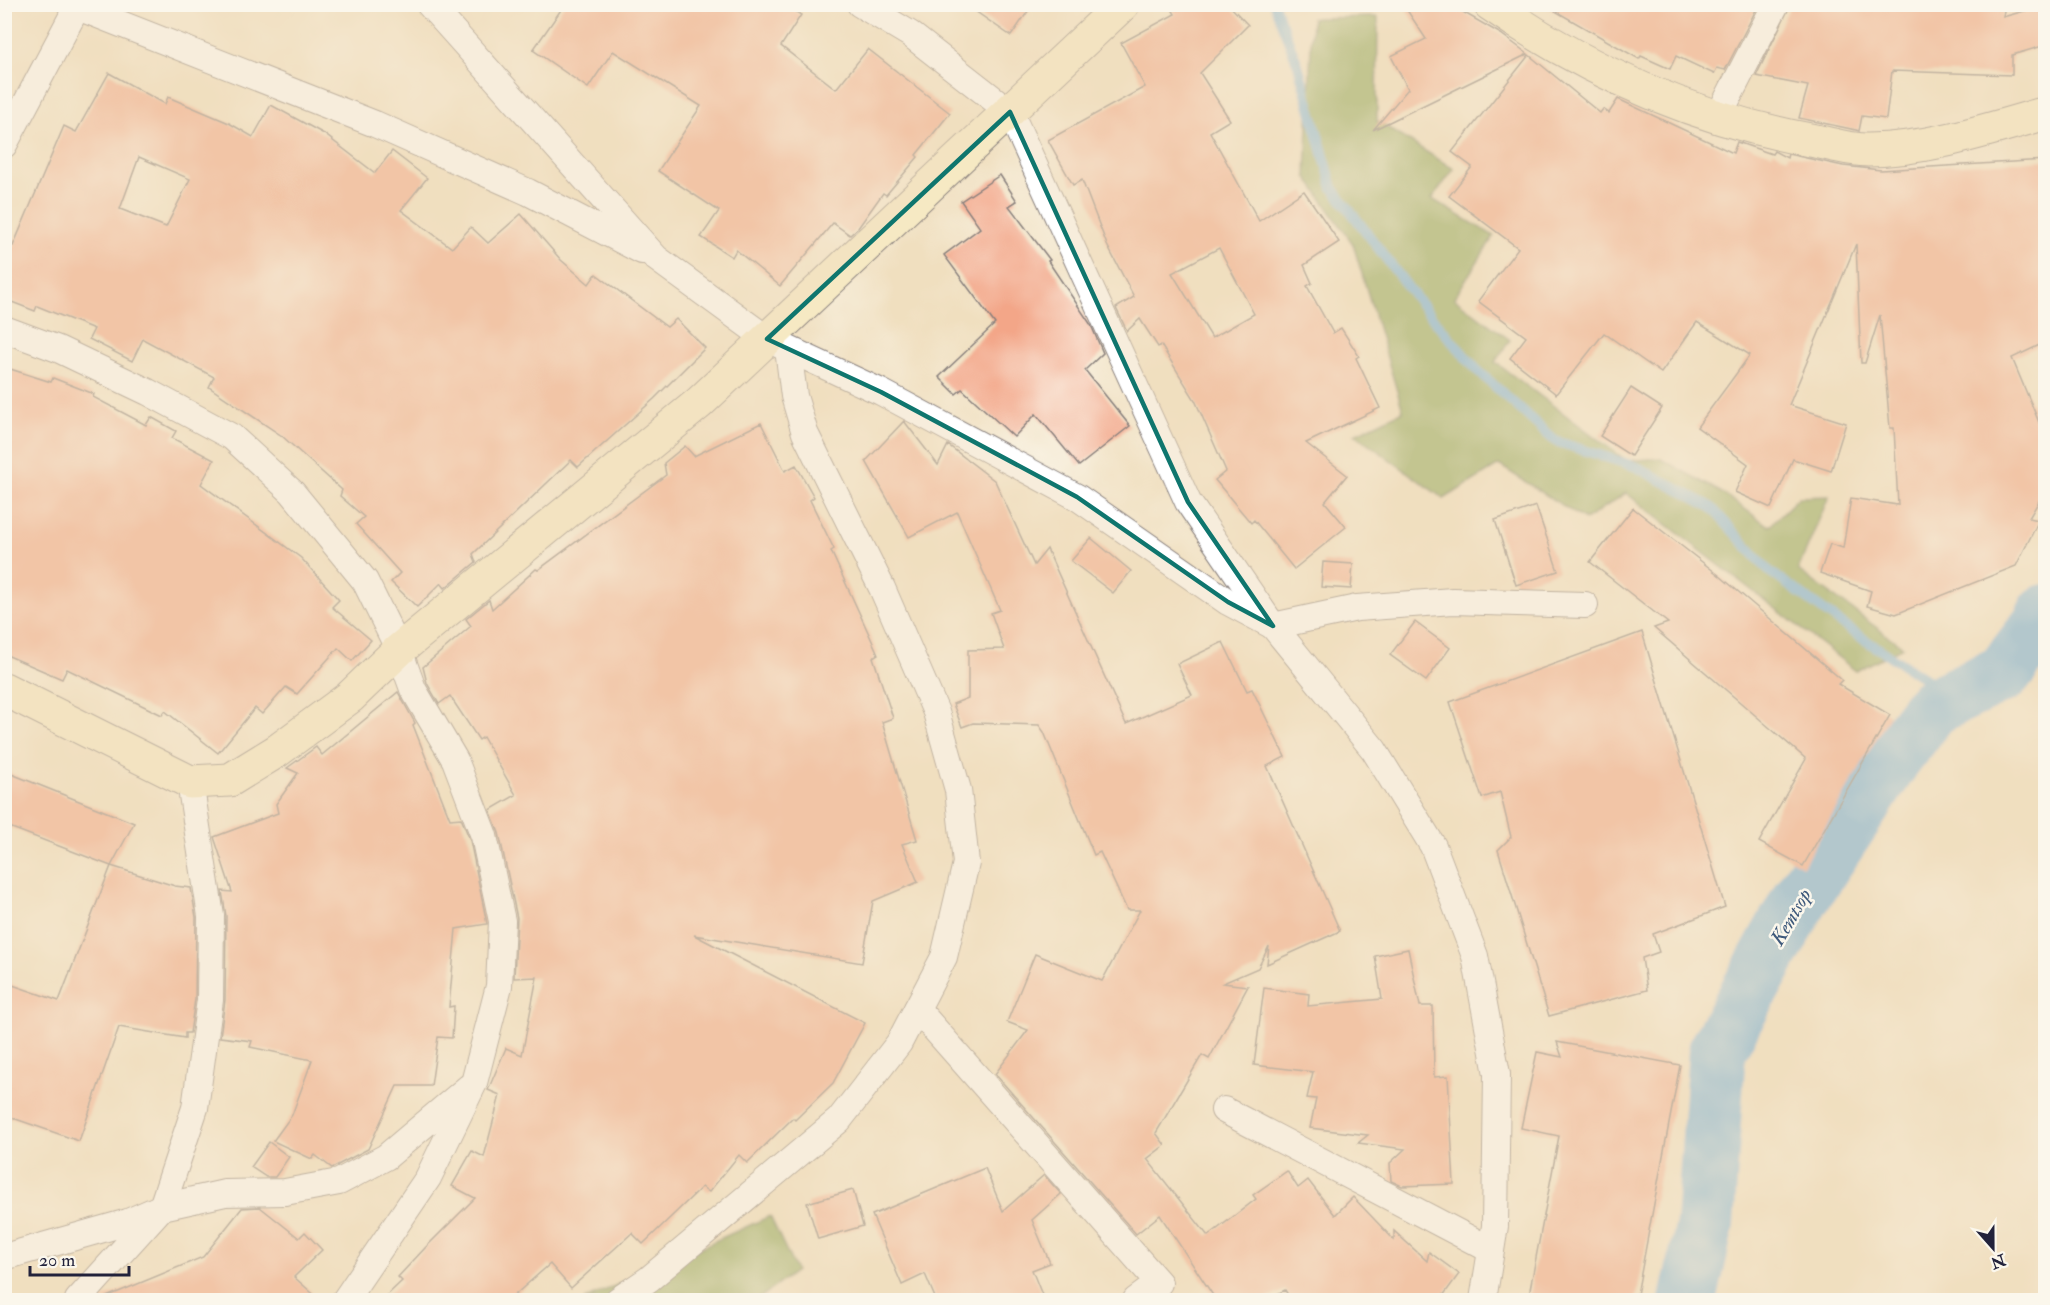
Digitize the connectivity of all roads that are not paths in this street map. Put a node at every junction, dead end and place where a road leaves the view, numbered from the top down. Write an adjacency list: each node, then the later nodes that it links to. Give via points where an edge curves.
1 (429, 4): 11 (street)
2 (860, 4): 7 (street, via 910,34)
3 (1123, 4): 7 (street)
4 (1490, 4): 9 (street, via 1542,40 1601,72)
5 (1776, 4): 9 (street)
6 (73, 6): 10 (street); 11 (street, via 375,124 528,192)
7 (1010, 112): 13 (street); 15 (street, via 1188,502)
8 (2046, 113): 9 (street, via 1951,141 1866,150 1766,132)
9 (1718, 117)
10 (4, 145)
11 (656, 258): 13 (street)
12 (4, 329): 16 (street, via 138,387 232,438 292,492 365,581)
13 (777, 344): 15 (street, via 881,392 1077,497 1228,602); 16 (street, via 699,403); 19 (street, via 805,433 882,588 936,712 958,790 966,863 944,957)
14 (1585, 605): 15 (street, via 1453,601 1357,608)
15 (1273, 626): 23 (street, via 1374,750 1433,846 1475,956 1497,1074 1495,1226)
16 (399, 650): 18 (street, via 350,697 268,756 230,780); 20 (street, via 412,689 455,760 484,836 502,921 499,986)
17 (4, 689): 18 (street)
18 (190, 782): 22 (street, via 211,916 210,1000 195,1108)
19 (917, 1009): 27 (street, via 899,1043 839,1120 649,1279); 28 (street, via 1159,1282)
20 (474, 1083): 22 (street, via 386,1157 339,1182 285,1192 225,1193); 26 (street, via 428,1178)
21 (1224, 1110): 23 (street)
22 (162, 1207): 24 (street, via 128,1222); 25 (street)
23 (1491, 1250): 29 (street)
24 (4, 1257)
25 (78, 1300)
26 (345, 1300)
27 (618, 1300)
28 (1136, 1300)
29 (1483, 1300)

